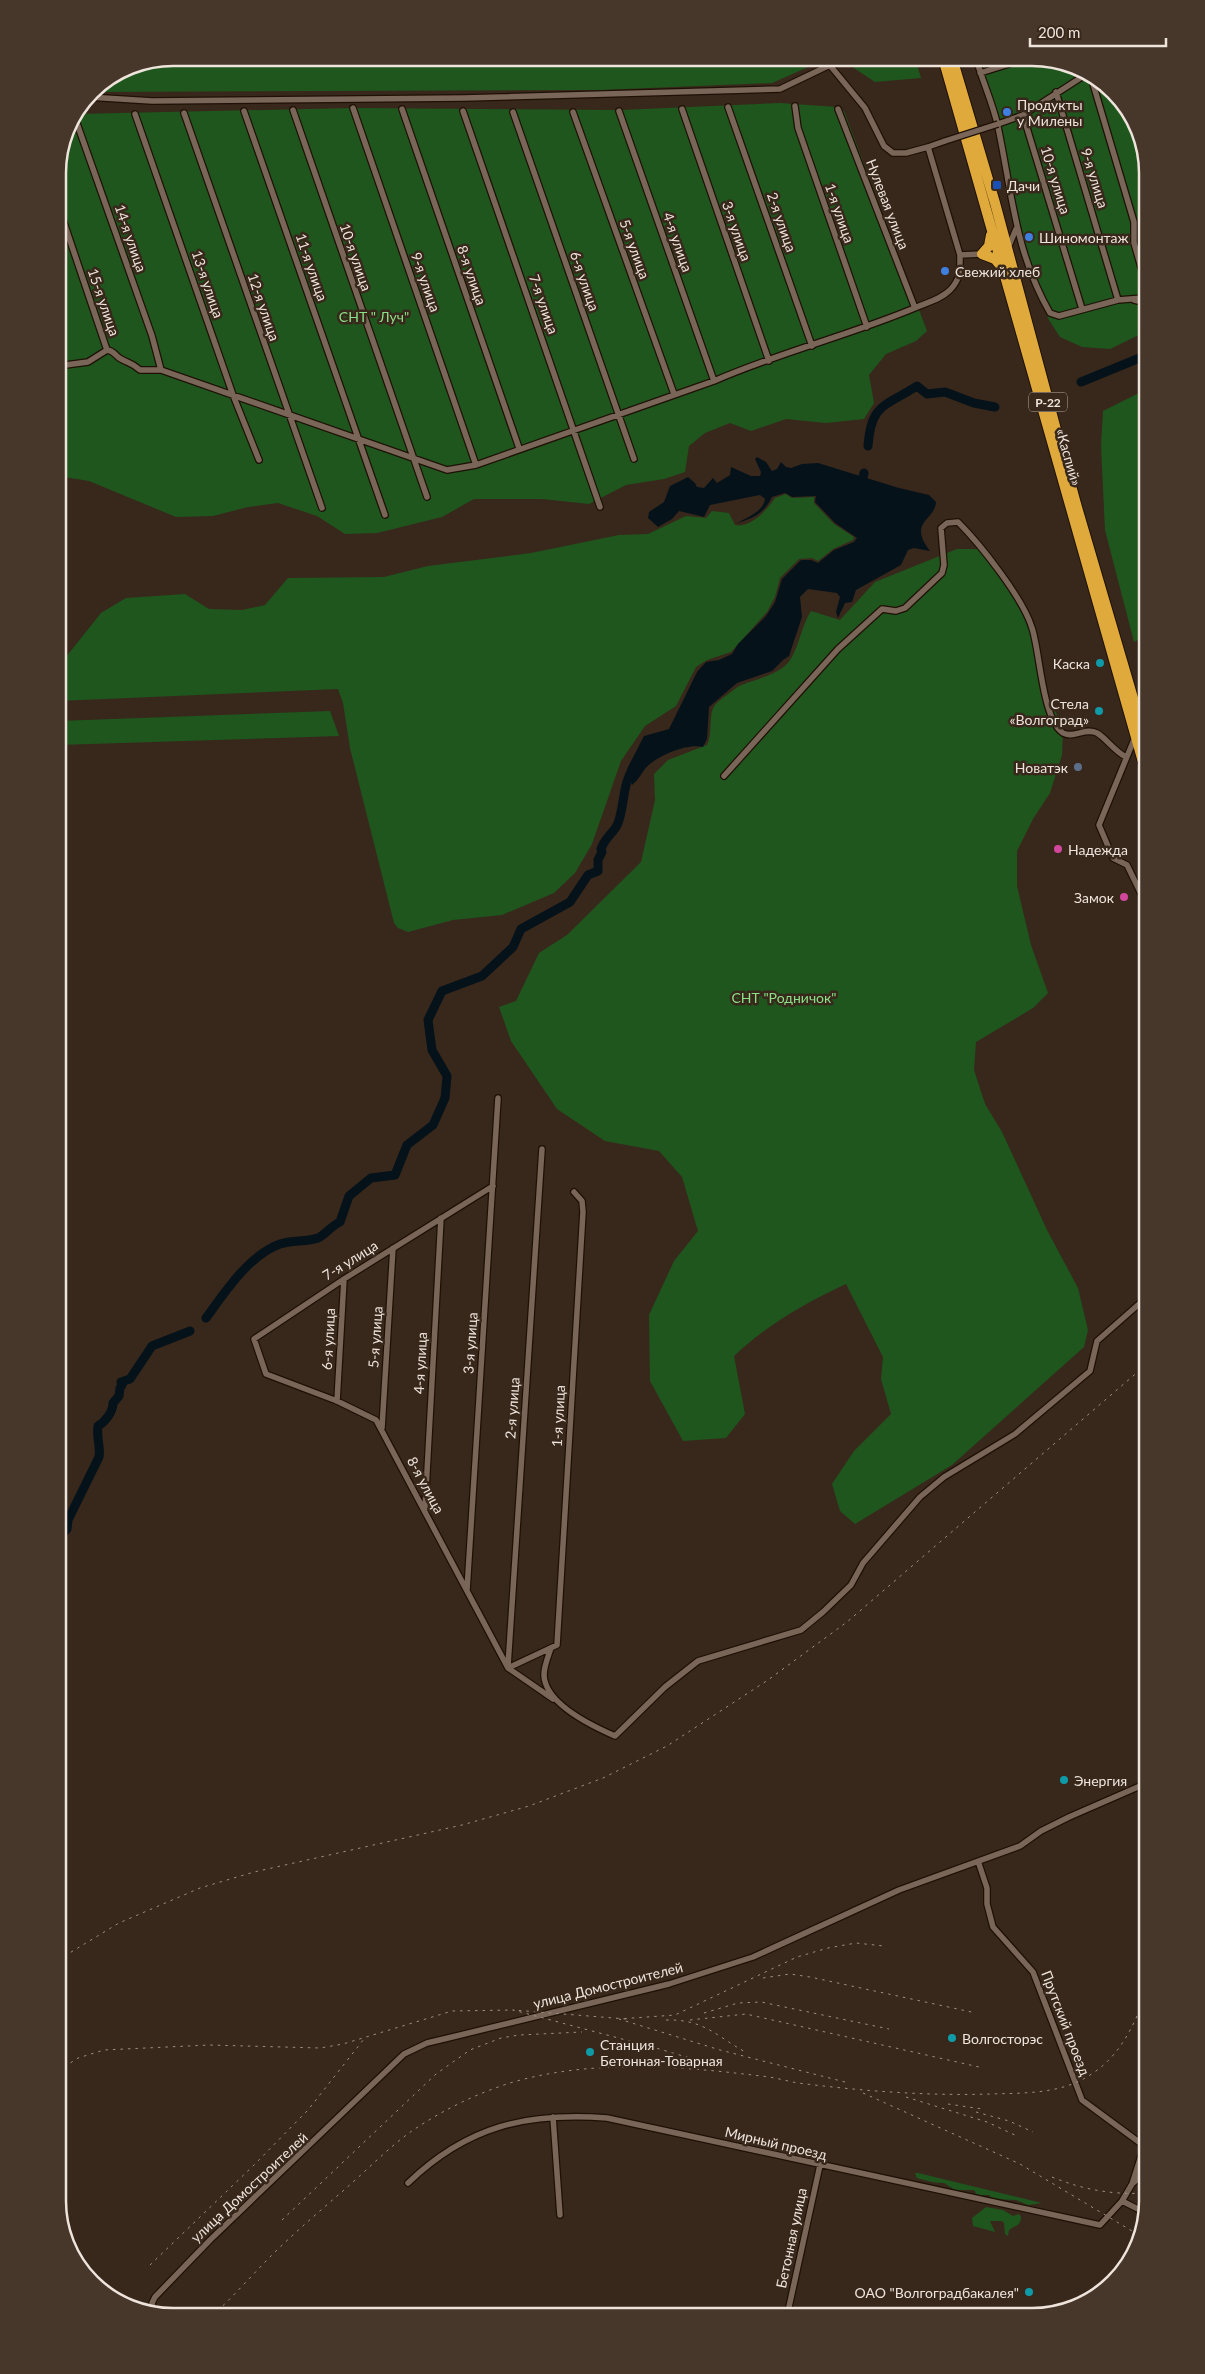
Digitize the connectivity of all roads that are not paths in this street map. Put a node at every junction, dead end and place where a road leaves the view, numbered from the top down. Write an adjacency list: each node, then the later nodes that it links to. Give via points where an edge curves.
1 (828, 66): 11 (street, via 780,89 464,98 152,101)
2 (831, 66): 29 (street, via 865,108 884,146 894,153)
3 (945, 66): 32 (highway, «Каспий» / Р-22)
4 (954, 66): 33 (highway, «Каспий» / Р-22)
5 (978, 66): 7 (street)
6 (1001, 66): 7 (street)
7 (980, 72): 27 (street)
8 (1080, 78): 10 (street)
9 (1094, 86): 36 (street, via 1134,222 1134,242)
10 (1056, 92): 26 (street); 39 (street, 9-я улица)
11 (98, 98)
12 (795, 106): 44 (street, 1-я улица, via 798,128)
13 (728, 107): 45 (street, 2-я улица)
14 (353, 108): 61 (street, 9-я улица)
15 (402, 109): 57 (street, 8-я улица)
16 (682, 109): 47 (street, 3-я улица)
17 (838, 109): 42 (street, Нулевая улица)
18 (293, 110): 58 (street, 10-я улица)
19 (462, 110): 55 (street, 7-я улица)
20 (244, 111): 56 (street, 11-я улица)
21 (619, 111): 50 (street, 4-я улица)
22 (513, 112): 54 (street, 6-я улица)
23 (573, 112): 51 (street, 5-я улица)
24 (184, 113): 53 (street, 12-я улица)
25 (135, 114): 52 (street, 13-я улица)
26 (1024, 115): 27 (street); 43 (street, 10-я улица)
27 (998, 124): 29 (street, bridge); 31 (street)
28 (78, 126): 49 (street, 14-я улица)
29 (928, 147): 35 (street)
30 (66, 229): 46 (street, 15-я улица)
31 (1016, 229): 33 (street); 43 (street, via 1028,267 1050,313 1059,316)
32 (991, 232): 34 (highway, via 989,246); 37 (highway, «Каспий» / Р-22)
33 (1007, 250): 66 (highway, «Каспий» / Р-22)
34 (982, 254): 35 (street); 37 (highway, via 995,259)
35 (960, 255): 42 (street, 15-я улица, via 960,277 950,289 937,300)
36 (1139, 259)
37 (1001, 266): 66 (highway, «Каспий» / Р-22)
38 (1139, 299): 40 (street)
39 (1118, 300): 40 (street); 43 (street)
40 (1134, 300): 41 (street)
41 (1139, 301)
42 (915, 308): 44 (street, 15-я улица)
43 (1082, 309)
44 (867, 327): 45 (street, 15-я улица)
45 (812, 346): 47 (street, 15-я улица)
46 (107, 350): 48 (street, via 88,362); 49 (street, 15-я улица, via 140,370)
47 (769, 361): 50 (street, 15-я улица)
48 (66, 364)
49 (161, 370): 52 (street, 15-я улица)
50 (714, 381): 51 (street, 15-я улица)
51 (674, 394): 54 (street, 15-я улица)
52 (233, 395): 53 (street, 15-я улица); 60 (street, 13-я улица)
53 (288, 414): 56 (street, 15-я улица); 64 (street, 12-я улица)
54 (618, 415): 55 (street, 15-я улица); 59 (street, 6-я улица)
55 (574, 430): 57 (street, 15-я улица); 63 (street, 7-я улица)
56 (358, 438): 58 (street, 15-я улица); 65 (street, 11-я улица)
57 (519, 448): 61 (street, 15-я улица)
58 (412, 459): 61 (street, 15-я улица, via 447,470); 62 (street, 10-я улица)
59 (634, 459)
60 (259, 460)
61 (476, 465)
62 (427, 496)
63 (600, 507)
64 (322, 508)
65 (386, 515)
66 (1139, 734): 67 (street)
67 (1126, 757): 68 (street, via 1097,733 1062,733 1048,705 1032,627 1011,588 958,522 947,523 941,528 942,573 905,608 896,611 882,609 869,619); 69 (street, via 1099,825 1113,858 1127,865)
68 (724, 776)
69 (1139, 888)
70 (498, 1098): 72 (street, 3-я улица)
71 (542, 1149): 84 (street, 2-я улица)
72 (493, 1186): 74 (street, 7-я улица); 82 (street, 3-я улица)
73 (574, 1192): 83 (street, 1-я улица, via 582,1201 583,1212 557,1645)
74 (441, 1218): 75 (street, 7-я улица); 81 (street, 4-я улица)
75 (393, 1248): 76 (street, 7-я улица); 80 (street, 5-я улица)
76 (344, 1279): 78 (street, 7-я улица, via 254,1339); 79 (street, 6-я улица)
77 (1139, 1305): 85 (street, via 1096,1341 1090,1371 1015,1434 944,1477 920,1497 863,1563 851,1585 801,1630 698,1661 665,1687 615,1736)
78 (266, 1374): 79 (street, 8-я улица)
79 (337, 1401): 80 (street, 8-я улица, via 376,1420)
80 (382, 1428): 81 (street, 8-я улица)
81 (425, 1509): 82 (street, 8-я улица)
82 (467, 1590): 84 (street, 8-я улица)
83 (550, 1648): 84 (street); 85 (street, via 544,1675)
84 (508, 1668): 85 (street)
85 (554, 1700)
86 (1139, 1787): 87 (street, улица Домостроителей, via 1069,1817 1020,1846)
87 (978, 1861): 89 (street, Прутский проезд, via 993,1927 1033,1972 1082,2100); 98 (street, улица Домостроителей, via 899,1890 753,1957 669,1984 414,2048 210,2240 155,2297)
88 (553, 2117): 91 (street, Мирный проезд, via 607,2118); 93 (street, Мирный проезд, via 489,2129 430,2162); 97 (street)
89 (1139, 2141)
90 (1139, 2164): 94 (street)
91 (820, 2165): 95 (street, Мирный проезд, via 1100,2225); 99 (street, Бетонная улица)
92 (1139, 2178): 94 (street)
93 (408, 2183)
94 (1132, 2184): 95 (street, Мирный проезд)
95 (1122, 2201): 96 (street)
96 (1139, 2209)
97 (560, 2215)
98 (153, 2306)
99 (789, 2308)

